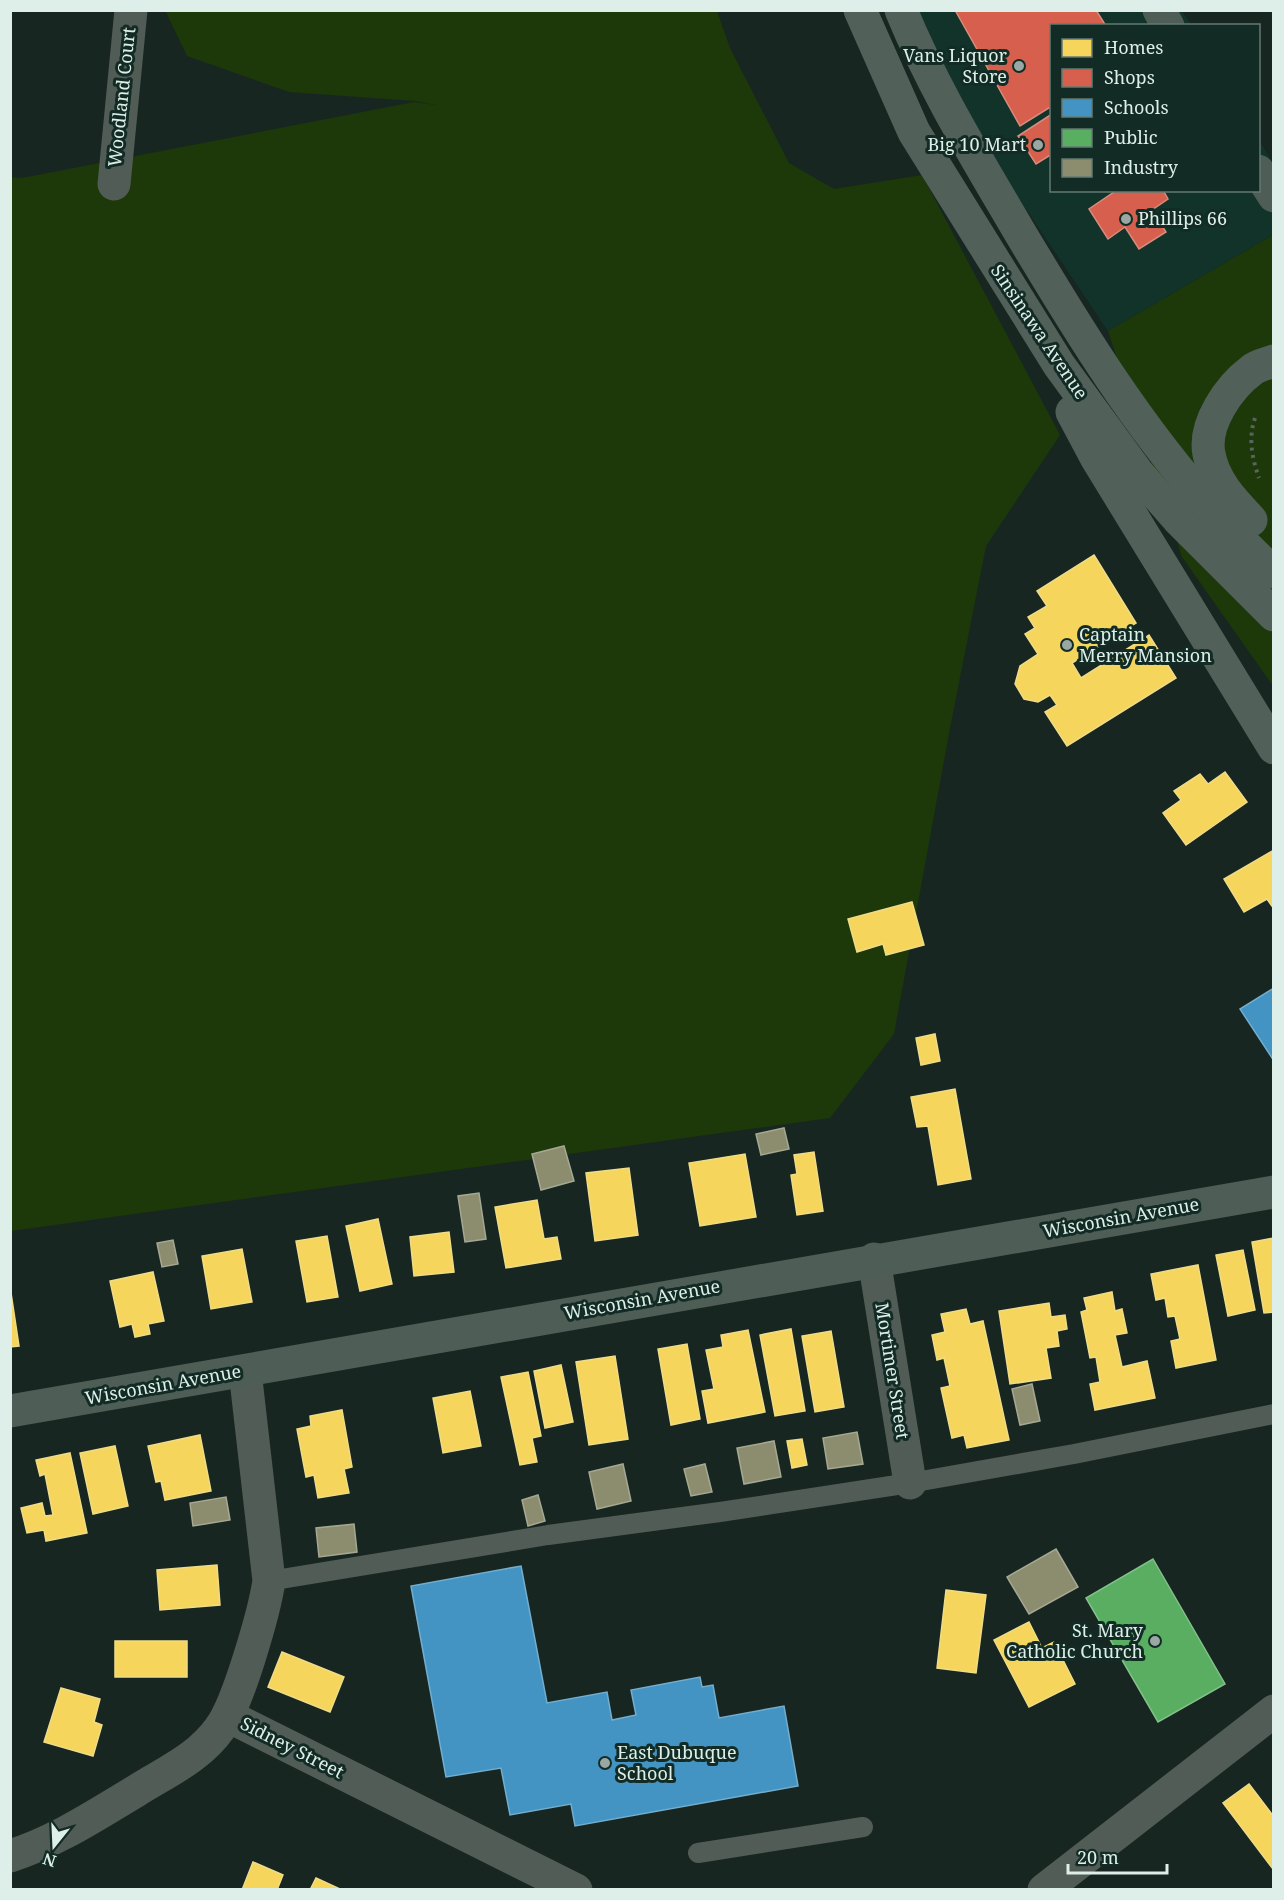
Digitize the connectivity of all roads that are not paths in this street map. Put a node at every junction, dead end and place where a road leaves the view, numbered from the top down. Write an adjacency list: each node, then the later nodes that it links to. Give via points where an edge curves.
1 (130, 10): 7 (street, Woodland Court)
2 (861, 10): 10 (highway, Sinsinawa Avenue, via 914,132)
3 (901, 10): 9 (highway, Sinsinawa Avenue, via 951,115)
4 (1158, 10): 5 (main road)
5 (1167, 24)
6 (1260, 174): 8 (main road)
7 (114, 184)
8 (1274, 196)
9 (1014, 221): 10 (lane); 13 (highway, Sinsinawa Avenue, via 1087,344 1180,474 1258,560)
10 (985, 249): 14 (highway, Sinsinawa Avenue, via 1059,365 1137,472); 15 (highway, via 1098,459)
11 (1274, 361): 12 (highway, via 1254,368 1220,404 1210,432 1208,453 1224,491)
12 (1274, 543)
13 (1274, 572)
14 (1274, 615)
15 (1274, 748)
16 (1274, 1192): 17 (main road, Wisconsin Avenue)
17 (874, 1260): 18 (main road, Wisconsin Avenue); 21 (street, Mortimer Street)
18 (245, 1371): 19 (main road, Wisconsin Avenue); 22 (street, Sidney Street)
19 (10, 1411)
20 (1274, 1414): 21 (lane)
21 (910, 1483): 22 (lane, via 548,1535)
22 (269, 1581): 24 (street, Sidney Street, via 266,1603)
23 (1274, 1711): 29 (street)
24 (228, 1716): 27 (street, via 209,1742 184,1762 80,1827); 28 (street, Sidney Street)
25 (863, 1827): 26 (lane)
26 (698, 1853)
27 (10, 1856)
28 (576, 1890)
29 (1044, 1890)

